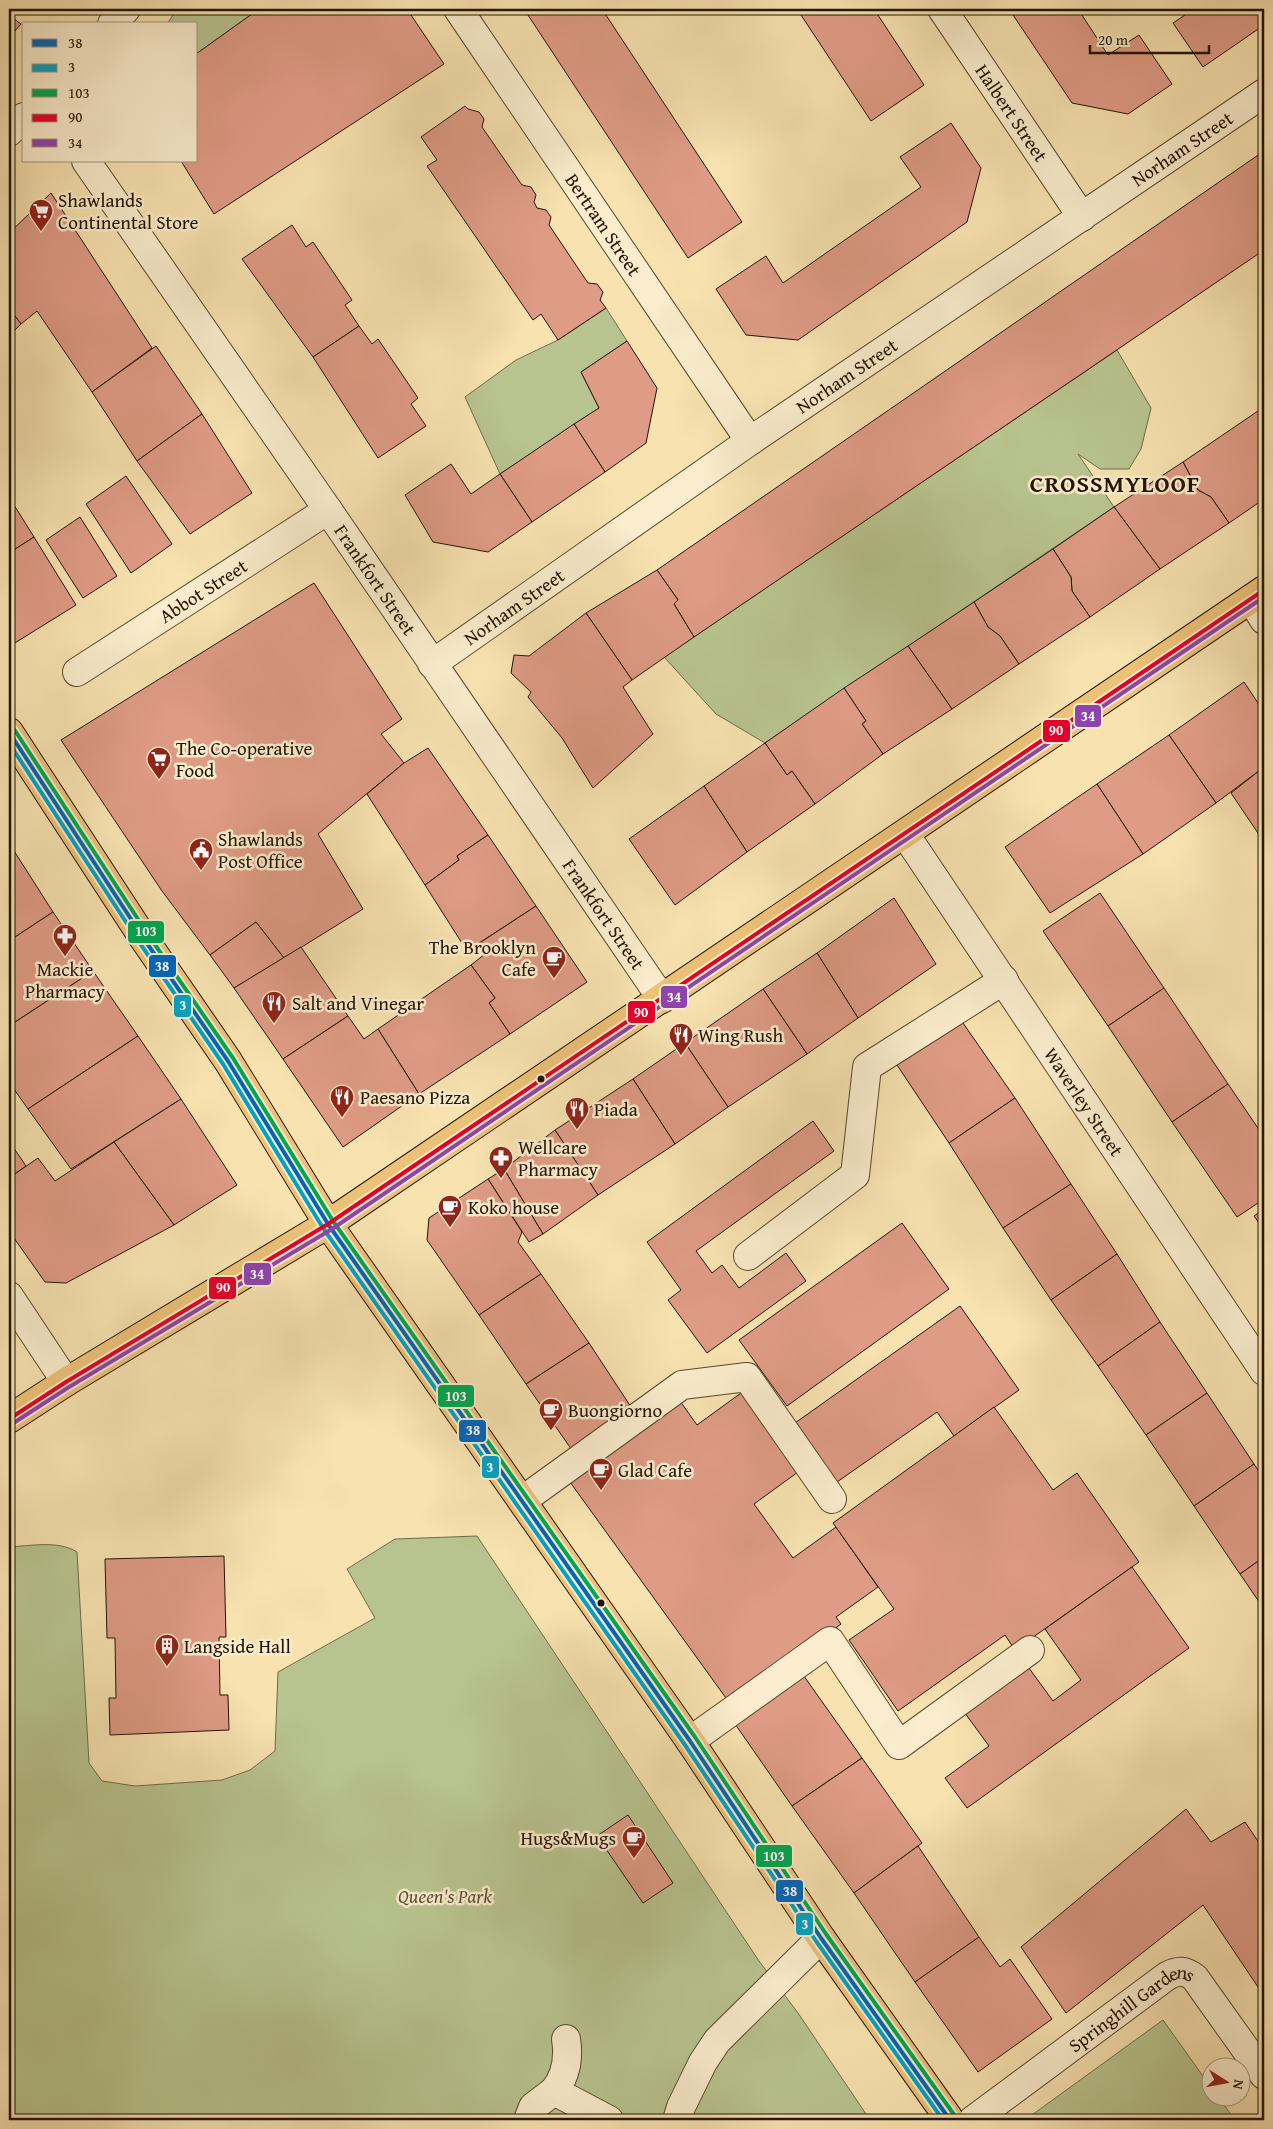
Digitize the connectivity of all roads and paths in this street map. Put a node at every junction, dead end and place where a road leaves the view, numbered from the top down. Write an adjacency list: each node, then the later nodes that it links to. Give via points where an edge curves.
1 (126, 9): 4 (street)
2 (458, 9): 10 (street, Bertram Street)
3 (942, 9): 9 (street, Halbert Street)
4 (114, 22)
5 (1264, 93): 9 (street, Norham Street)
6 (22, 119): 7 (street)
7 (9, 132)
8 (87, 162): 11 (street, Frankfort Street)
9 (1082, 217): 10 (street, Norham Street)
10 (750, 441): 13 (street, Norham Street)
11 (328, 510): 13 (street, Frankfort Street); 14 (street, Abbot Street)
12 (1260, 603): 16 (main road)
13 (432, 664): 18 (street, Frankfort Street)
14 (76, 672)
15 (9, 732): 19 (main road, via 228,1062)
16 (905, 834): 17 (street, Waverley Street); 18 (main road)
17 (1004, 980): 20 (street, via 867,1067 855,1176); 22 (street, Waverley Street)
18 (662, 999): 19 (main road)
19 (328, 1224): 23 (main road); 26 (main road)
20 (748, 1256)
21 (9, 1296): 23 (street)
22 (1262, 1364)
23 (66, 1382): 24 (main road)
24 (9, 1420)
25 (832, 1499): 26 (street, via 747,1377 682,1385)
26 (522, 1500): 28 (main road)
27 (1030, 1650): 28 (street, via 899,1745 830,1641)
28 (690, 1741): 29 (main road)
29 (821, 1938): 35 (street, via 717,2041 703,2062); 36 (main road)
30 (566, 2039): 32 (street, via 564,2075)
31 (1264, 2075): 37 (street, Springhill Gardens, via 1195,1978 1179,1971 1166,1976)
32 (554, 2091): 33 (street, via 533,2107); 34 (street)
33 (528, 2120)
34 (609, 2120)
35 (677, 2120)
36 (950, 2120)
37 (973, 2120)

